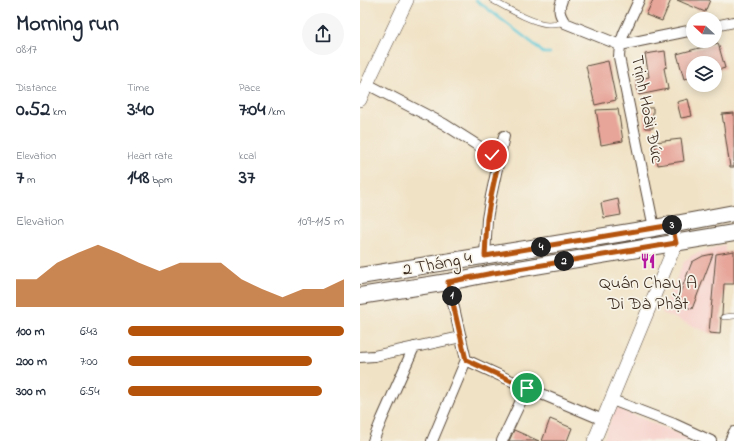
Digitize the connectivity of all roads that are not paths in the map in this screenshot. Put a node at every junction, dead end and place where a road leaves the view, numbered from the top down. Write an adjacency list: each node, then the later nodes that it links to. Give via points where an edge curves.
1 (406, 0): 10 (street)
2 (492, 0): 6 (lane, via 537,21 548,24)
3 (562, 0): 6 (street, via 560,15)
4 (640, 0): 9 (street, Trịnh Hoài Đức)
5 (734, 22): 7 (street)
6 (564, 23): 9 (street)
7 (722, 25)
8 (686, 31): 9 (street)
9 (620, 45): 16 (street, Trịnh Hoài Đức, via 620,64)
10 (367, 84): 11 (street); 13 (street, via 444,124)
11 (360, 100)
12 (504, 136): 13 (street)
13 (499, 159): 19 (street, via 487,219)
14 (734, 213): 15 (main road, 2 Tháng 4)
15 (672, 225): 16 (main road, 2 Tháng 4); 18 (street)
16 (654, 228): 19 (main road, 2 Tháng 4)
17 (734, 233): 18 (main road, 2 Tháng 4)
18 (676, 243): 21 (main road, 2 Tháng 4); 30 (street)
19 (485, 256): 20 (main road, 2 Tháng 4)
20 (360, 276)
21 (448, 282): 22 (main road, 2 Tháng 4); 25 (street)
22 (360, 296)
23 (734, 316): 24 (lane)
24 (724, 317)
25 (461, 337): 26 (street); 28 (street)
26 (414, 347): 27 (street); 33 (street)
27 (360, 357)
28 (466, 360): 29 (street); 34 (street)
29 (527, 388): 31 (street); 35 (street)
30 (612, 400): 31 (street); 37 (street)
31 (603, 420): 36 (street)
32 (734, 432): 38 (street)
33 (373, 441)
34 (432, 441)
35 (502, 441)
36 (594, 441)
37 (711, 441)
38 (730, 441)

